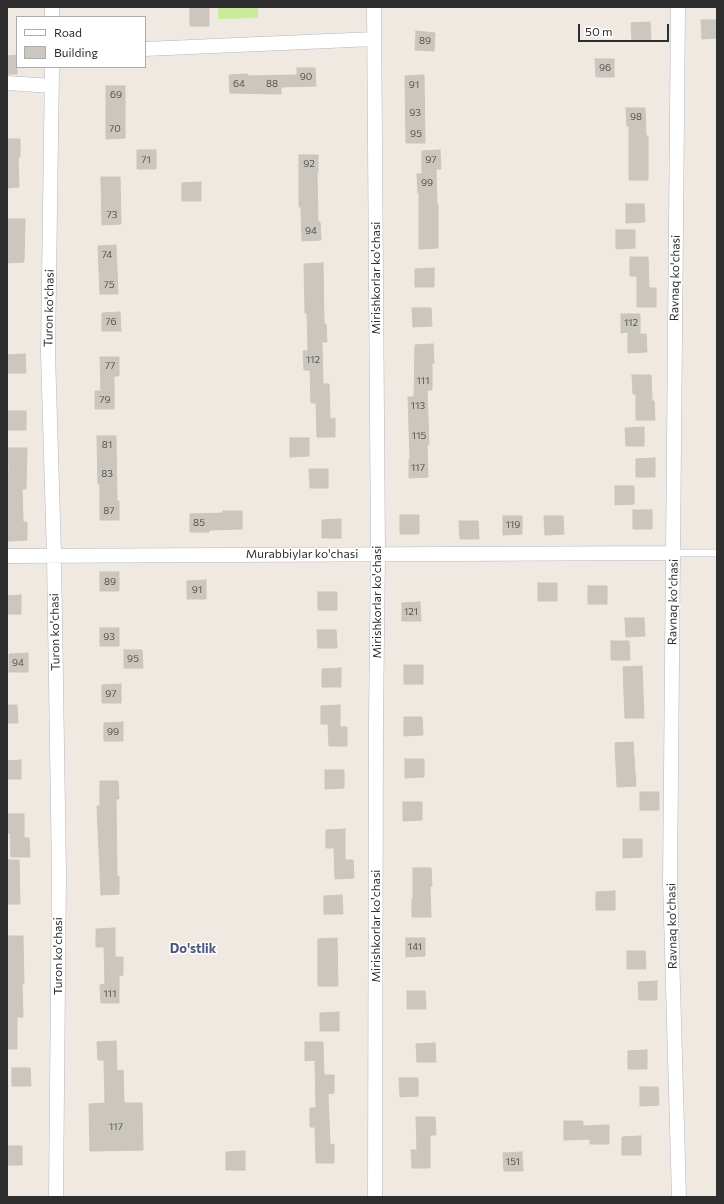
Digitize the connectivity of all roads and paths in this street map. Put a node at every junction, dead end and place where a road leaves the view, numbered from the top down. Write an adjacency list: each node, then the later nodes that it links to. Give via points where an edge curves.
1 (374, 7): 3 (street, Mirishkorlar ko'chasi)
2 (678, 7): 8 (street, Ravnaq ko'chasi)
3 (374, 39): 4 (street); 10 (street, Mirishkorlar ko'chasi)
4 (146, 49)
5 (52, 68): 7 (street, Turon ko'chasi)
6 (7, 83): 7 (street)
7 (52, 86): 11 (street, Turon ko'chasi, via 48,353)
8 (674, 553): 9 (lane, Murabbiylar ko'chasi); 10 (street, Murabbiylar ko'chasi); 15 (street, Ravnaq ko'chasi, via 670,881)
9 (717, 553)
10 (378, 554): 11 (street, Murabbiylar ko'chasi); 14 (street, Mirishkorlar ko'chasi)
11 (54, 555): 12 (street, Murabbiylar ko'chasi); 13 (street, Turon ko'chasi, via 59,874)
12 (7, 556)
13 (56, 1197)
14 (375, 1197)
15 (679, 1197)

